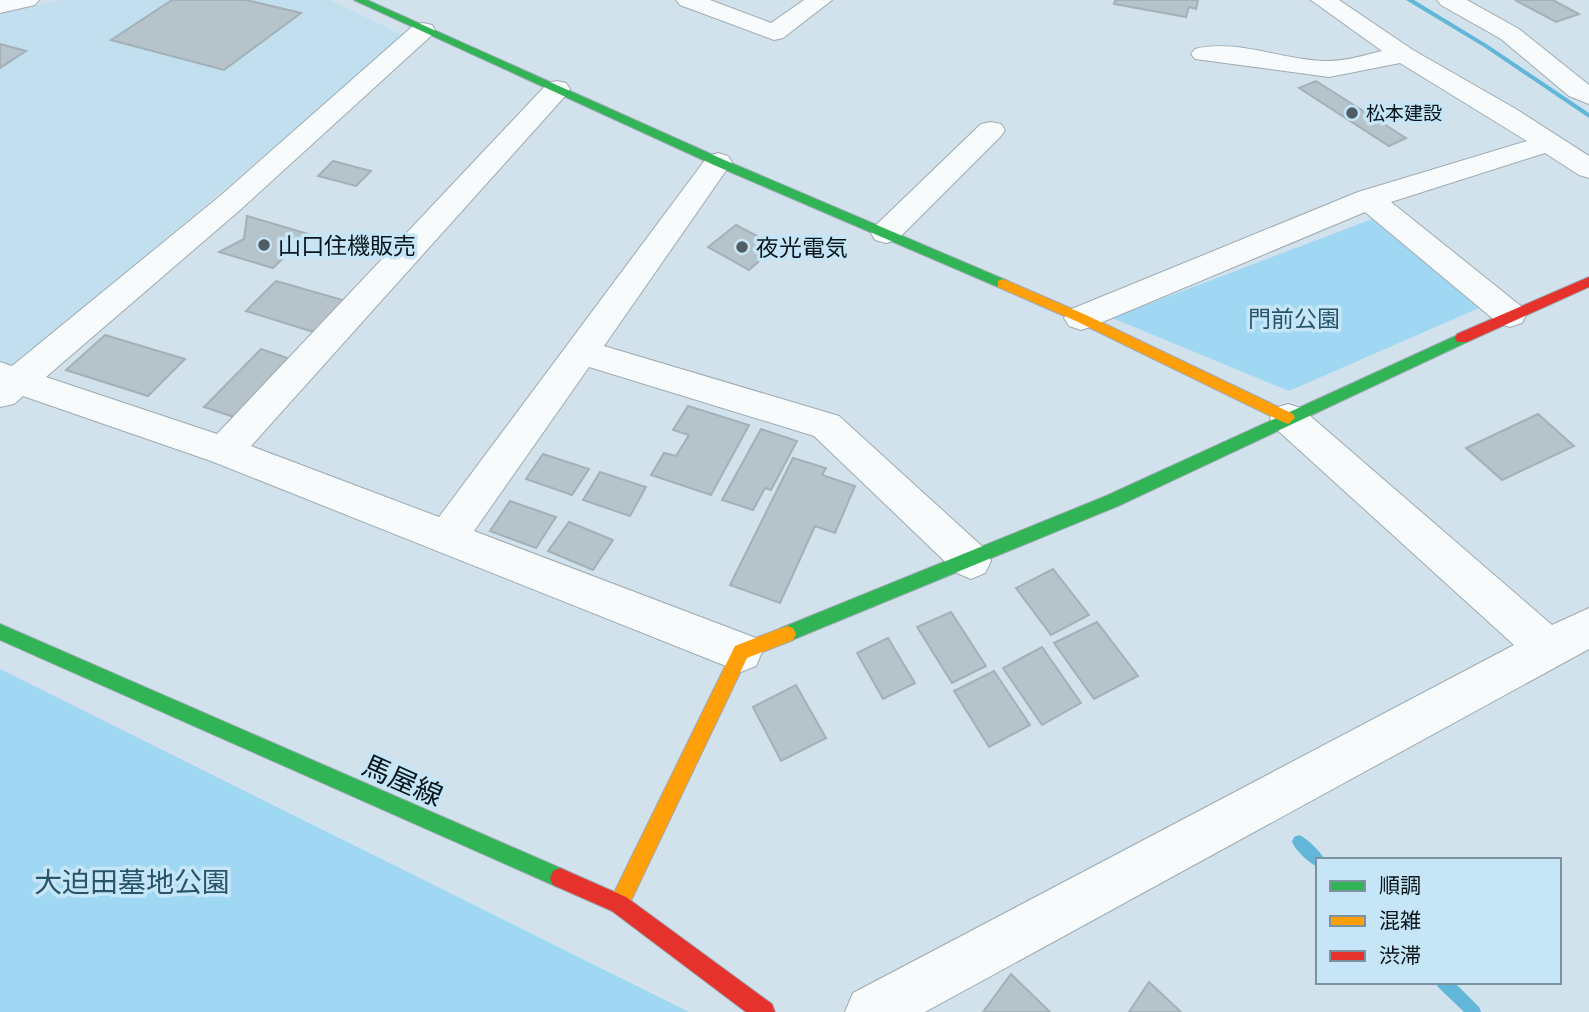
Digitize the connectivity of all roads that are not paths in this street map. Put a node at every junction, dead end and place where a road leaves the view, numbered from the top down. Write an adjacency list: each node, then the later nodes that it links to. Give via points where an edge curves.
1 (27, 0): 7 (street)
2 (359, 0): 8 (street)
3 (688, 0): 4 (street, via 774,33)
4 (820, 0)
5 (1323, 0): 10 (street)
6 (1449, 0): 12 (street, via 1510,34)
7 (0, 6)
8 (423, 30): 11 (street); 23 (street, via 230,203)
9 (1204, 54): 10 (street, via 1329,69)
10 (1404, 54): 14 (street)
11 (557, 89): 15 (street); 25 (street)
12 (1589, 96)
13 (991, 130): 18 (street)
14 (1549, 143): 16 (street); 17 (street)
15 (718, 162): 18 (street); 22 (street)
16 (1589, 169)
17 (1368, 199): 20 (street); 21 (street)
18 (886, 233): 21 (street)
19 (1589, 282): 20 (street)
20 (1510, 315): 24 (street)
21 (1081, 317): 24 (street)
22 (582, 352): 26 (street); 27 (street, via 826,426)
23 (6, 384): 25 (street)
24 (1289, 418): 27 (street); 30 (street)
25 (225, 451): 26 (street)
26 (446, 539): 31 (street)
27 (971, 561): 31 (street)
28 (1589, 627): 30 (street)
29 (0, 632): 32 (street, 馬屋線)
30 (1548, 649): 34 (street)
31 (741, 652): 32 (street)
32 (619, 904): 33 (street, 馬屋線)
33 (753, 1008)
34 (872, 1012)

